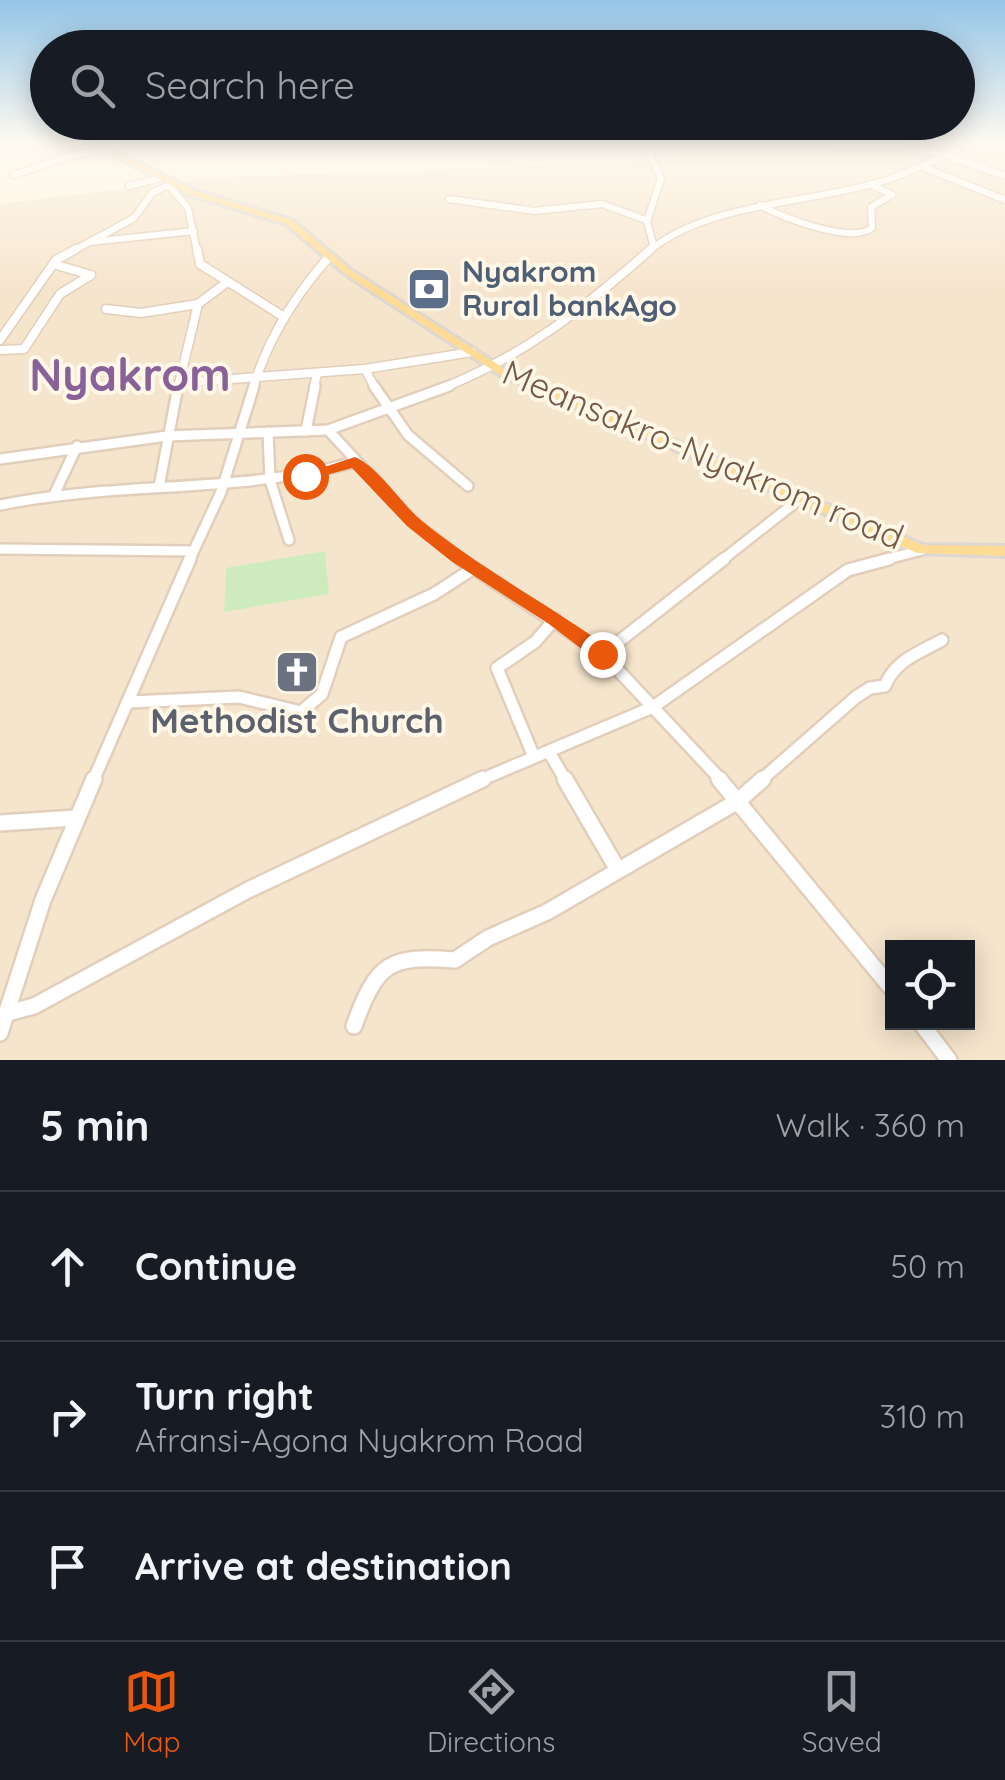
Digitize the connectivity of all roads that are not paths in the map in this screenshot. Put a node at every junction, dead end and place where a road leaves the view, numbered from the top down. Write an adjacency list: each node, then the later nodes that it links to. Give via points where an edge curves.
1 (153, 192): 11 (street, via 134,218)
2 (175, 192): 10 (street)
3 (193, 192): 13 (main road, Meansakro-Nyakrom road, via 277,216)
4 (657, 192): 9 (street)
5 (822, 192): 8 (street)
6 (887, 192): 8 (street, via 892,195 871,207 872,228 864,235 785,219)
7 (449, 199): 9 (street, via 534,211 602,204)
8 (760, 205): 12 (street)
9 (646, 220): 12 (street)
10 (194, 231): 11 (street); 15 (street, via 200,264)
11 (88, 242): 14 (street)
12 (653, 244): 24 (street, via 556,330)
13 (328, 258): 18 (street); 23 (main road, Meansakro-Nyakrom road)
14 (54, 264): 19 (street, via 90,276 62,291); 20 (street)
15 (226, 283): 16 (street); 18 (street)
16 (198, 304): 17 (street, via 141,313); 28 (street)
17 (106, 310)
18 (284, 317): 27 (street)
19 (40, 321): 20 (street); 22 (street, via 24,349)
20 (13, 322): 21 (street)
21 (0, 340)
22 (0, 350)
23 (472, 352): 24 (main road, Meansakro-Nyakrom road); 25 (street)
24 (495, 367): 29 (street); 43 (main road, Meansakro-Nyakrom road)
25 (365, 369): 26 (street); 29 (street)
26 (317, 373): 27 (street); 30 (street)
27 (258, 376): 28 (street); 33 (street)
28 (179, 384): 34 (street)
29 (386, 412): 31 (street); 40 (street)
30 (306, 430): 31 (street); 32 (street)
31 (328, 430): 37 (street)
32 (268, 432): 33 (street); 38 (street)
33 (238, 434): 34 (street); 39 (street)
34 (168, 436): 35 (street); 41 (street)
35 (77, 446): 36 (street); 42 (street)
36 (0, 459)
37 (355, 462): 38 (street); 50 (street, via 413,522)
38 (270, 480): 39 (street); 45 (street)
39 (223, 485): 41 (street); 48 (street)
40 (468, 486)
41 (159, 487): 42 (street)
42 (54, 495): 44 (street)
43 (801, 498): 47 (main road, Meansakro-Nyakrom road); 53 (street)
44 (0, 505)
45 (289, 540)
46 (0, 549): 48 (street)
47 (922, 550): 49 (main road, Meansakro-Nyakrom road); 55 (street, via 848,570)
48 (193, 551): 54 (street)
49 (1005, 551)
50 (474, 568): 51 (street); 54 (street, via 341,637 324,694 302,712 288,714 248,698)
51 (555, 619): 53 (street); 56 (street, via 497,668)
52 (942, 640): 57 (street, via 902,661 886,686 856,697)
53 (602, 654): 55 (street)
54 (130, 702): 58 (street)
55 (653, 707): 56 (street); 57 (street)
56 (541, 755): 60 (street); 62 (street, via 248,890 34,1006)
57 (738, 801): 60 (street); 61 (street)
58 (75, 818): 59 (street); 62 (street)
59 (0, 823)
60 (618, 870): 63 (street, via 456,960 417,955 397,961 364,996)
61 (885, 980)
62 (8, 1013): 65 (street)
63 (354, 1026)
64 (926, 1030): 66 (street)
65 (0, 1033)
66 (949, 1060)

